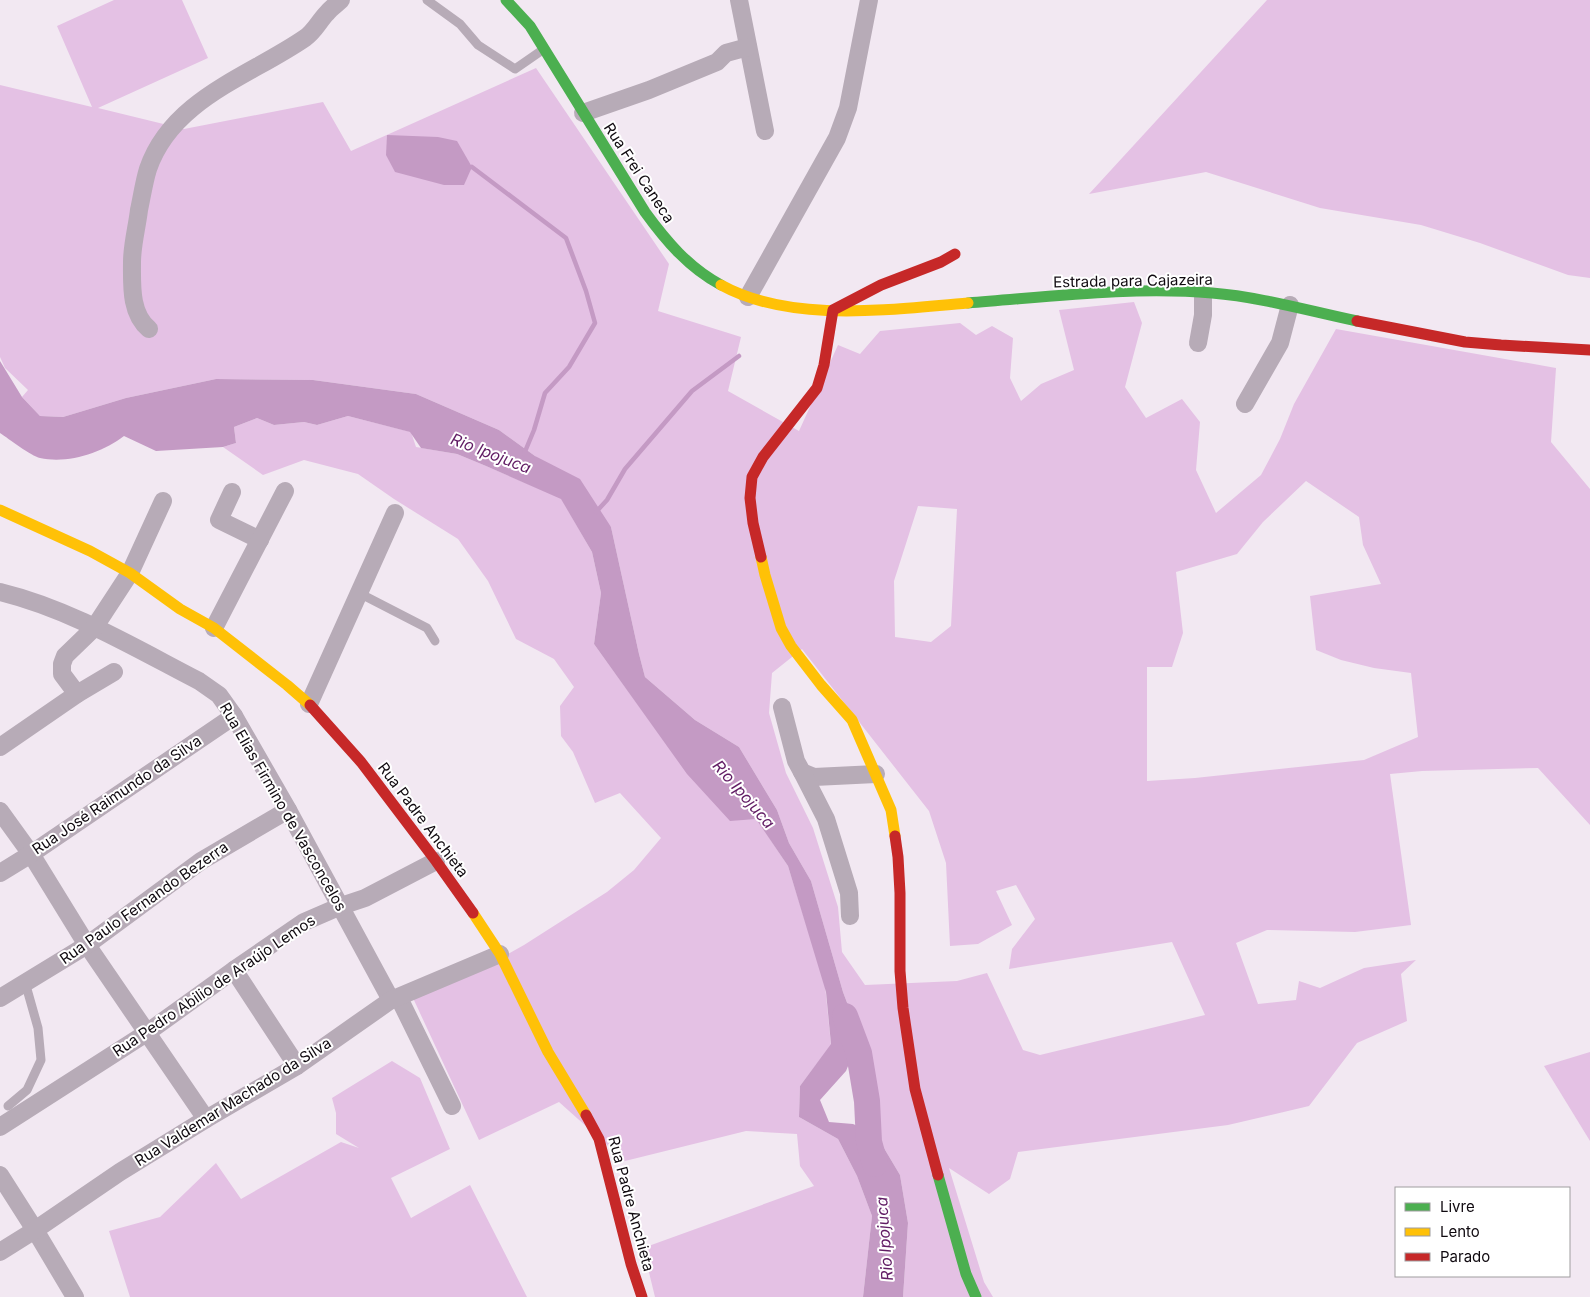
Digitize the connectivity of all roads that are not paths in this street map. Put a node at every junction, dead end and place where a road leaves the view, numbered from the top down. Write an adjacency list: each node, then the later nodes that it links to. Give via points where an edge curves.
1 (341, 0): 16 (street, via 304,39 236,78 184,114 154,155 143,187 132,258 134,304 138,317)
2 (428, 0): 7 (lane, via 460,24 478,45 515,69)
3 (508, 0): 7 (street, Rua Frei Caneca, via 530,26)
4 (739, 0): 6 (street)
5 (869, 0): 12 (street, via 848,108 838,138)
6 (748, 47): 8 (street, via 726,53 717,62 649,90); 9 (street)
7 (543, 49): 8 (street, Rua Frei Caneca)
8 (583, 113): 12 (street, Rua Frei Caneca, via 666,240 692,267 717,284)
9 (765, 131)
10 (955, 254): 15 (street, via 881,285)
11 (1203, 292): 13 (street, Estrada para Cajazeira); 15 (street, Estrada para Cajazeira, via 1100,294 912,308); 17 (street)
12 (748, 297): 14 (street, Rua Frei Caneca)
13 (1290, 305): 18 (street, Estrada para Cajazeira, via 1448,339); 19 (street, via 1280,343)
14 (793, 307): 15 (street, Estrada para Cajazeira)
15 (833, 310): 39 (street, via 817,388 763,457 752,477 750,498 769,592 781,628 821,685 852,720)
16 (149, 329)
17 (1198, 343)
18 (1590, 350)
19 (1245, 404)
20 (285, 491): 25 (street)
21 (232, 492): 25 (street, via 219,520)
22 (163, 501): 26 (street)
23 (0, 510): 26 (street, Rua Padre Anchieta)
24 (395, 513): 28 (street)
25 (260, 540): 30 (street)
26 (130, 573): 29 (street); 30 (street, Rua Padre Anchieta, via 180,609)
27 (0, 592): 29 (street, Rua Elias Firmino de Vasconcelos, via 62,612)
28 (359, 593): 31 (lane, via 428,628); 34 (street)
29 (94, 628): 33 (street, via 64,656 62,674); 36 (street, Rua Elias Firmino de Vasconcelos, via 199,681 219,695)
30 (214, 628): 34 (street, Rua Padre Anchieta)
31 (434, 641)
32 (114, 672): 33 (street)
33 (77, 694): 37 (street)
34 (309, 704): 43 (street, Rua Padre Anchieta, via 361,762)
35 (782, 707): 38 (street)
36 (234, 716): 41 (street, Rua Elias Firmino de Vasconcelos); 42 (street, Rua José Raimundo da Silva)
37 (0, 747)
38 (802, 772): 39 (street, via 814,777); 46 (street, via 826,818 849,893)
39 (876, 774): 64 (street, via 891,810 898,857 900,980 914,1089 966,1274)
40 (0, 810): 42 (street)
41 (288, 810): 45 (street, Rua Elias Firmino de Vasconcelos); 47 (street, Rua Paulo Fernando Bezerra, via 201,861)
42 (31, 854): 44 (street, Rua José Raimundo da Silva); 47 (street)
43 (436, 861): 45 (street, Rua Pedro Abilio de Araújo Lemos, via 365,898); 48 (street, Rua Padre Anchieta)
44 (0, 873)
45 (341, 906): 49 (street, Rua Pedro Abilio de Araújo Lemos, via 304,922); 52 (street, Rua Elias Firmino de Vasconcelos)
46 (850, 916)
47 (87, 945): 50 (street, Rua Paulo Fernando Bezerra); 53 (street)
48 (500, 954): 52 (street, Rua Valdemar Machado da Silva); 63 (street, Rua Padre Anchieta, via 548,1052 600,1139)
49 (234, 970): 53 (street, Rua Pedro Abilio de Araújo Lemos); 54 (street)
50 (25, 982): 51 (street, Rua Paulo Fernando Bezerra); 55 (lane, via 38,1028 41,1060 27,1090)
51 (0, 998)
52 (395, 999): 54 (street, Rua Valdemar Machado da Silva); 56 (street, Rua Elias Firmino de Vasconcelos)
53 (148, 1032): 57 (street); 58 (street, Rua Pedro Abilio de Araújo Lemos)
54 (297, 1066): 57 (street, Rua Valdemar Machado da Silva)
55 (8, 1106)
56 (452, 1106)
57 (206, 1119): 60 (street, Rua Valdemar Machado da Silva)
58 (0, 1127)
59 (0, 1175): 60 (street)
60 (35, 1230): 61 (street, Rua Valdemar Machado da Silva); 62 (street)
61 (0, 1252)
62 (75, 1297)
63 (642, 1297)
64 (976, 1297)

